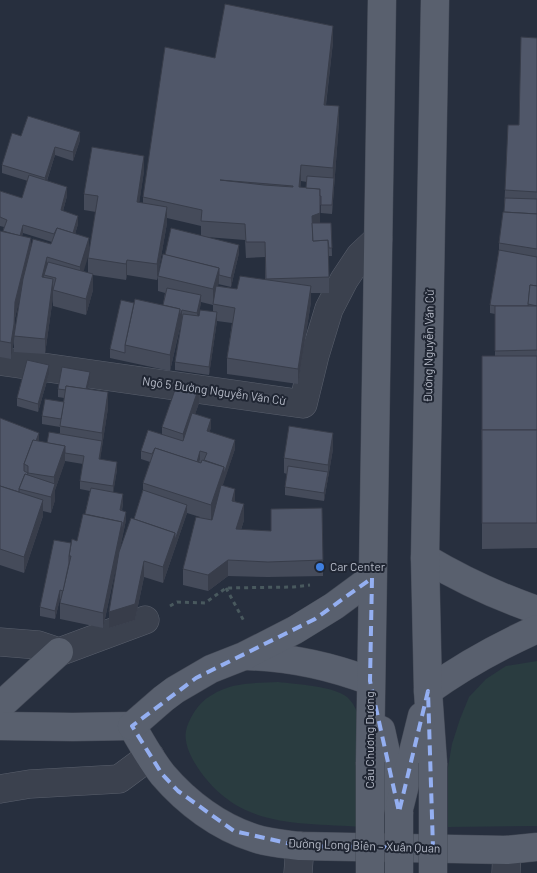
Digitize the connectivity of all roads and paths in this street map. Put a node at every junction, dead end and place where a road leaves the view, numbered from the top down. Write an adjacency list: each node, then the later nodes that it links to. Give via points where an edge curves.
1 (382, 0): 3 (main road)
2 (435, 0): 5 (main road, Đường Nguyễn Văn Cừ)
3 (378, 239): 4 (street, Ngõ 5 Đường Nguyễn Văn Cừ, via 360,256 329,309 303,404); 6 (main road)
4 (0, 361)
5 (424, 558): 9 (main road, via 485,590); 17 (main road, Đường Nguyễn Văn Cừ)
6 (372, 578): 15 (main road, via 315,619); 16 (main road)
7 (293, 587): 8 (path)
8 (226, 588): 10 (path, via 205,603 177,602); 11 (path)
9 (537, 610)
10 (145, 620): 14 (street)
11 (247, 626)
12 (537, 629): 17 (main road, via 485,654)
13 (0, 642): 14 (street, via 38,645)
14 (59, 652): 18 (main road)
15 (244, 656): 16 (main road, via 311,663); 20 (main road, via 211,669 175,690)
16 (370, 681): 23 (main road, Cầu Chương Dương); 28 (main road, Cầu Chương Dương, bridge)
17 (428, 692): 23 (main road, Cầu Chương Dương); 30 (main road, bridge, via 433,763)
18 (0, 706)
19 (0, 726): 20 (main road)
20 (132, 726): 21 (main road, Đường Long Biên – Xuân Quan)
21 (150, 756): 22 (street, via 119,779); 24 (main road, Đường Long Biên – Xuân Quan, via 178,791 214,820 256,839)
22 (0, 789)
23 (399, 812): 29 (main road, Cầu Chương Dương, bridge)
24 (300, 846): 26 (main road, Đường Long Biên – Xuân Quan); 27 (street)
25 (537, 847): 26 (main road, Đường Long Biên – Xuân Quan)
26 (507, 861)
27 (298, 873)
28 (370, 873)
29 (398, 873)
30 (433, 873)

